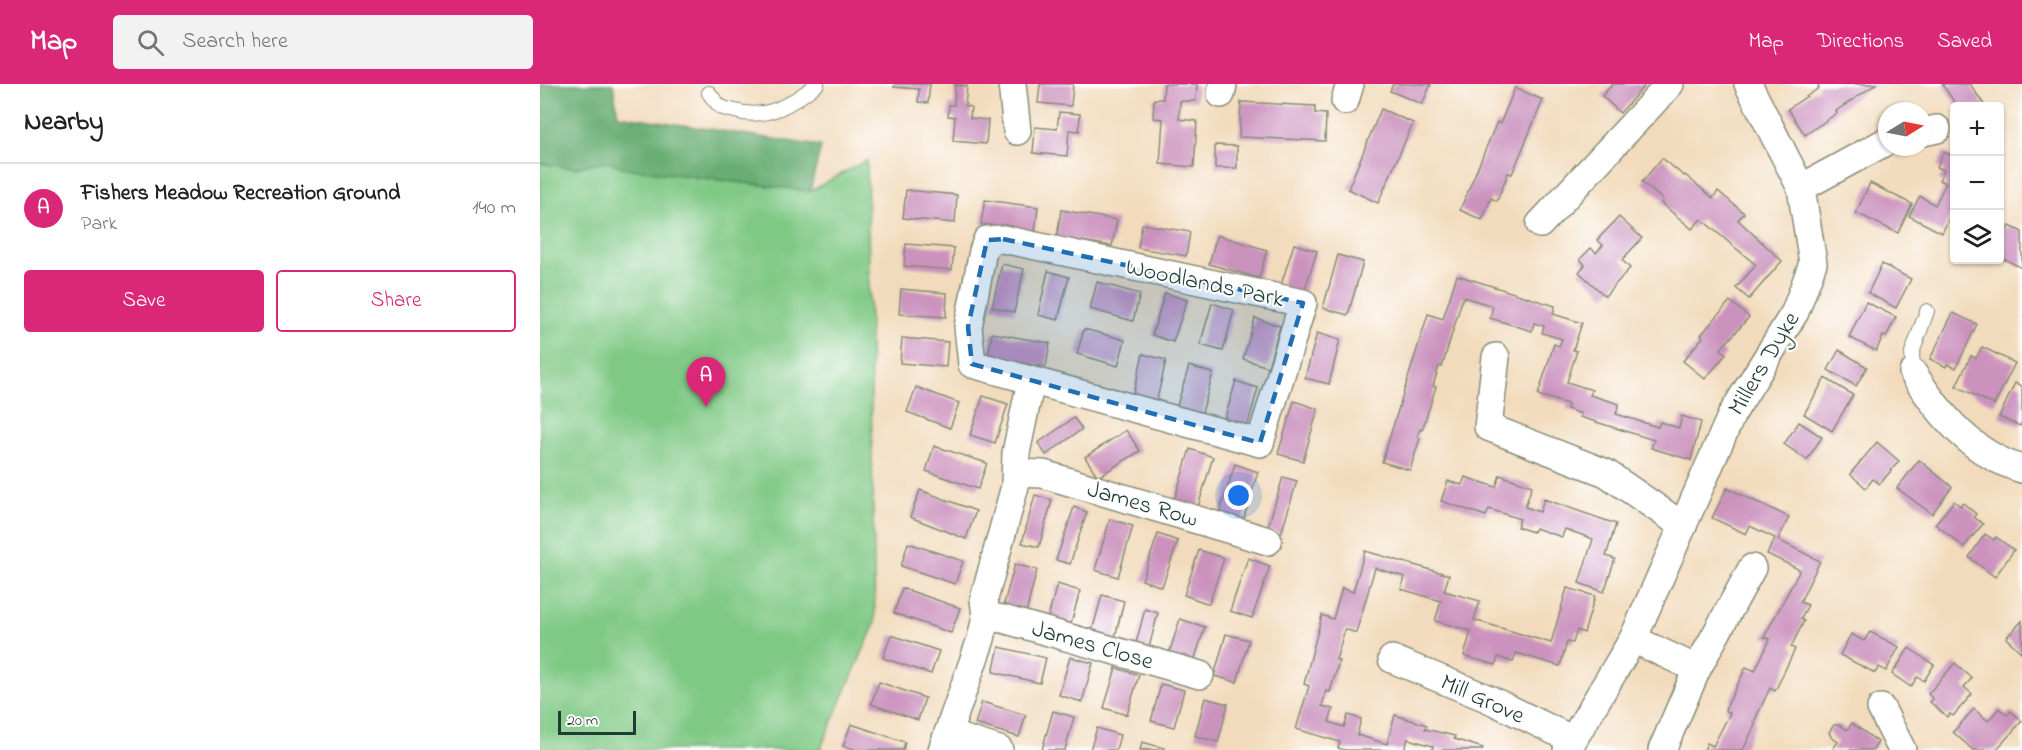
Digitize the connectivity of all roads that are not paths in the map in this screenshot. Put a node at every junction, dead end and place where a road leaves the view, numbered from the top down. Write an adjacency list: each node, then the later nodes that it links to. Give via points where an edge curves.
1 (817, 84): 5 (lane, via 796,100 763,114 721,106)
2 (1012, 84): 6 (street)
3 (1670, 84): 9 (street)
4 (1748, 84): 8 (street, Millers Dyke)
5 (709, 93)
6 (1017, 131)
7 (1878, 146): 8 (street)
8 (1801, 188): 16 (street, Millers Dyke, via 1814,263 1795,312 1732,414)
9 (1540, 224)
10 (1927, 311): 12 (lane, via 1912,353)
11 (1496, 357): 16 (street, via 1488,427 1606,473)
12 (1914, 373): 14 (street, via 1919,402 1984,452)
13 (1031, 381): 13 (street, Woodlands Park, via 972,364 968,327 987,240 1003,239 1303,303 1260,443); 15 (street, via 1016,453)
14 (2022, 469)
15 (1016, 473): 17 (street, James Row, via 1043,474); 19 (street, via 984,599)
16 (1683, 526): 20 (street, Millers Dyke)
17 (1268, 541)
18 (1752, 568): 22 (street)
19 (986, 617): 23 (street, James Close); 25 (street)
20 (1633, 639): 22 (street); 26 (street, Millers Dyke)
21 (1390, 658): 26 (street, Mill Grove, via 1489,699)
22 (1696, 669): 28 (street)
23 (1200, 675)
24 (1881, 708): 29 (street)
25 (945, 742): 27 (street)
26 (1570, 745)
27 (999, 750)
28 (1662, 750)
29 (1902, 750)

